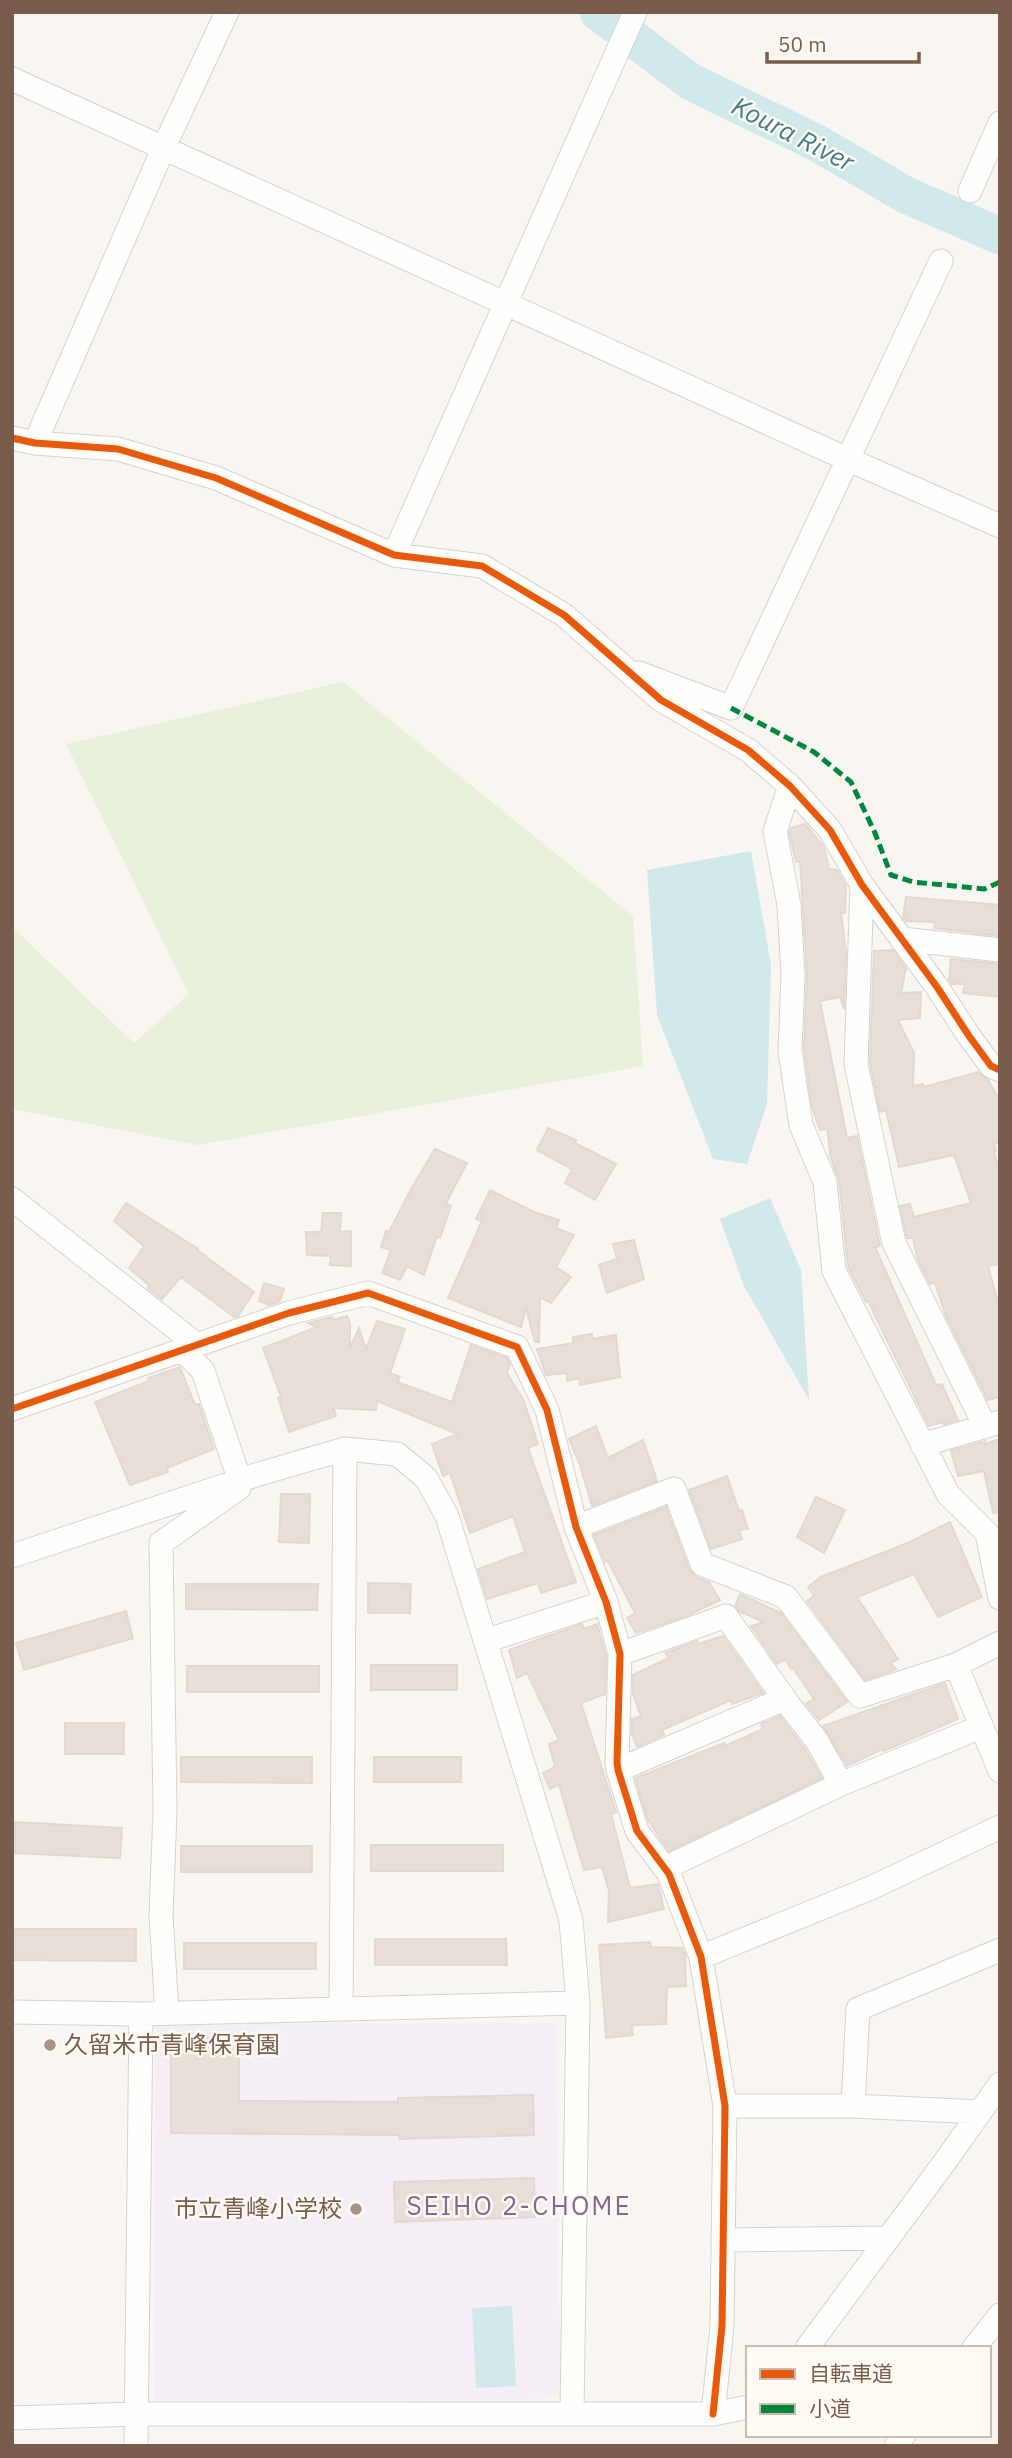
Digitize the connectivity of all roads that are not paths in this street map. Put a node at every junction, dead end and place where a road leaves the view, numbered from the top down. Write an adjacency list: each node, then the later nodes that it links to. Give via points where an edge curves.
1 (227, 12): 5 (street)
2 (635, 12): 8 (street)
3 (12, 79): 5 (street)
4 (1000, 123): 6 (street)
5 (163, 149): 8 (street); 9 (street)
6 (970, 191)
7 (941, 261): 10 (street)
8 (507, 304): 10 (street); 12 (street)
9 (23, 441): 12 (street, via 118,449 216,478)
10 (847, 459): 11 (street); 13 (street, via 731,708)
11 (1000, 526)
12 (394, 555): 13 (street, via 482,566 564,615)
13 (626, 669): 14 (street, via 661,699 748,750)
14 (790, 786): 15 (street, via 830,830); 23 (street, via 775,831 789,905 793,976 790,1051 801,1125 825,1182 834,1271)
15 (862, 885): 16 (street); 22 (street, via 856,1064 894,1243)
16 (902, 939): 17 (street); 18 (street, via 983,1056)
17 (1000, 950)
18 (1000, 1070)
19 (12, 1199): 20 (street)
20 (189, 1347): 21 (street); 25 (street); 26 (street, via 289,1313 368,1293 517,1347 547,1410)
21 (12, 1409)
22 (992, 1424): 23 (street)
23 (922, 1445): 27 (street, via 948,1494)
24 (345, 1449): 25 (street); 31 (street, via 397,1454 426,1478 446,1516); 45 (street)
25 (250, 1478): 28 (street); 47 (street, via 161,1543 161,1914)
26 (576, 1527): 30 (street); 34 (street, via 674,1489 702,1564 786,1597 860,1696)
27 (994, 1544): 29 (street)
28 (12, 1556)
29 (1000, 1598)
30 (606, 1602): 31 (street); 33 (street)
31 (485, 1641): 44 (street, via 572,1920)
32 (1000, 1643): 34 (street)
33 (620, 1654): 35 (street, via 726,1616); 37 (street)
34 (956, 1665): 36 (street)
35 (784, 1699): 37 (street); 39 (street, via 817,1741)
36 (981, 1727): 38 (street); 39 (street)
37 (618, 1770): 41 (street, via 637,1831)
38 (1000, 1771)
39 (841, 1784): 41 (street)
40 (1000, 1827): 43 (street, via 873,1887)
41 (665, 1868): 43 (street)
42 (1000, 1950): 51 (street, via 858,2009)
43 (701, 1957): 50 (street)
44 (578, 2003): 45 (street); 59 (street)
45 (341, 2009): 47 (street)
46 (12, 2012): 48 (street)
47 (167, 2013): 48 (street)
48 (141, 2014): 60 (street)
49 (1000, 2084): 52 (street)
50 (725, 2106): 51 (street); 54 (street)
51 (853, 2106): 52 (street)
52 (980, 2112): 53 (street)
53 (889, 2238): 54 (street); 56 (street)
54 (723, 2240): 61 (street, via 722,2326)
55 (1000, 2315): 57 (street)
56 (808, 2346)
57 (976, 2346)
58 (746, 2407): 61 (street)
59 (572, 2413): 60 (street); 61 (street)
60 (136, 2414): 62 (street); 63 (street)
61 (713, 2414)
62 (12, 2418)
63 (136, 2446)

